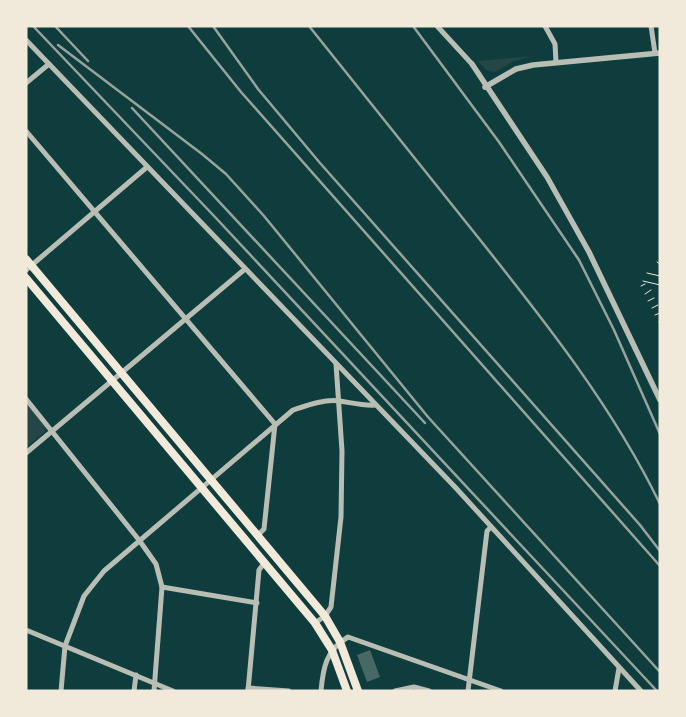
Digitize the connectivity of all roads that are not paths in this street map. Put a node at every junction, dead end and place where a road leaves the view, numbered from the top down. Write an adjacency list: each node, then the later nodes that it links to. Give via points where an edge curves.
1 (437, 26): 8 (street)
2 (545, 26): 6 (street, via 555,44)
3 (651, 26): 5 (street)
4 (26, 40): 7 (street)
5 (657, 53): 6 (street)
6 (556, 62): 10 (street, via 523,67)
7 (48, 64): 9 (street); 12 (street)
8 (472, 64): 10 (street)
9 (26, 83)
10 (486, 87): 22 (street, via 546,177 589,252)
11 (26, 131): 13 (street)
12 (147, 167): 13 (street); 15 (street)
13 (95, 212): 14 (street); 17 (street)
14 (28, 264): 19 (main road)
15 (245, 269): 17 (street); 18 (street)
16 (26, 278): 20 (main road)
17 (186, 320): 19 (street); 25 (street)
18 (336, 364): 23 (street); 24 (street)
19 (123, 373): 20 (street); 28 (main road)
20 (113, 382): 26 (street); 29 (main road)
21 (26, 399): 26 (street)
22 (660, 400)
23 (338, 401): 24 (street); 25 (street, via 314,403 293,410); 36 (street, via 342,451 341,517 330,607)
24 (376, 405): 30 (street)
25 (275, 424): 28 (street); 31 (street, via 264,529)
26 (53, 432): 27 (street); 32 (street)
27 (26, 454)
28 (212, 479): 29 (street); 31 (main road)
29 (202, 487): 32 (street); 33 (main road)
30 (491, 527): 42 (street); 44 (street, via 487,531)
31 (258, 535): 36 (main road)
32 (139, 540): 34 (street, via 156,564); 40 (street, via 104,571 84,596)
33 (266, 562): 35 (street, via 260,568); 37 (main road)
34 (162, 587): 35 (street); 45 (street)
35 (257, 603): 47 (street)
36 (325, 616): 37 (street); 39 (main road)
37 (315, 623): 41 (main road)
38 (26, 630): 40 (street)
39 (340, 642): 41 (street); 44 (street, via 348,637); 55 (main road)
40 (65, 646): 43 (street); 48 (street)
41 (332, 650): 53 (street, via 325,660); 54 (main road)
42 (619, 668): 60 (street); 61 (street)
43 (136, 675): 45 (street); 49 (street)
44 (470, 680): 58 (street); 59 (street)
45 (155, 683): 50 (street); 51 (street)
46 (414, 689): 56 (street); 57 (street)
47 (248, 690): 52 (street)
48 (61, 691)
49 (134, 691)
50 (154, 691)
51 (173, 691)
52 (289, 691)
53 (320, 691)
54 (347, 691)
55 (358, 691)
56 (394, 691)
57 (429, 691)
58 (468, 691)
59 (501, 691)
60 (615, 691)
61 (641, 691)

